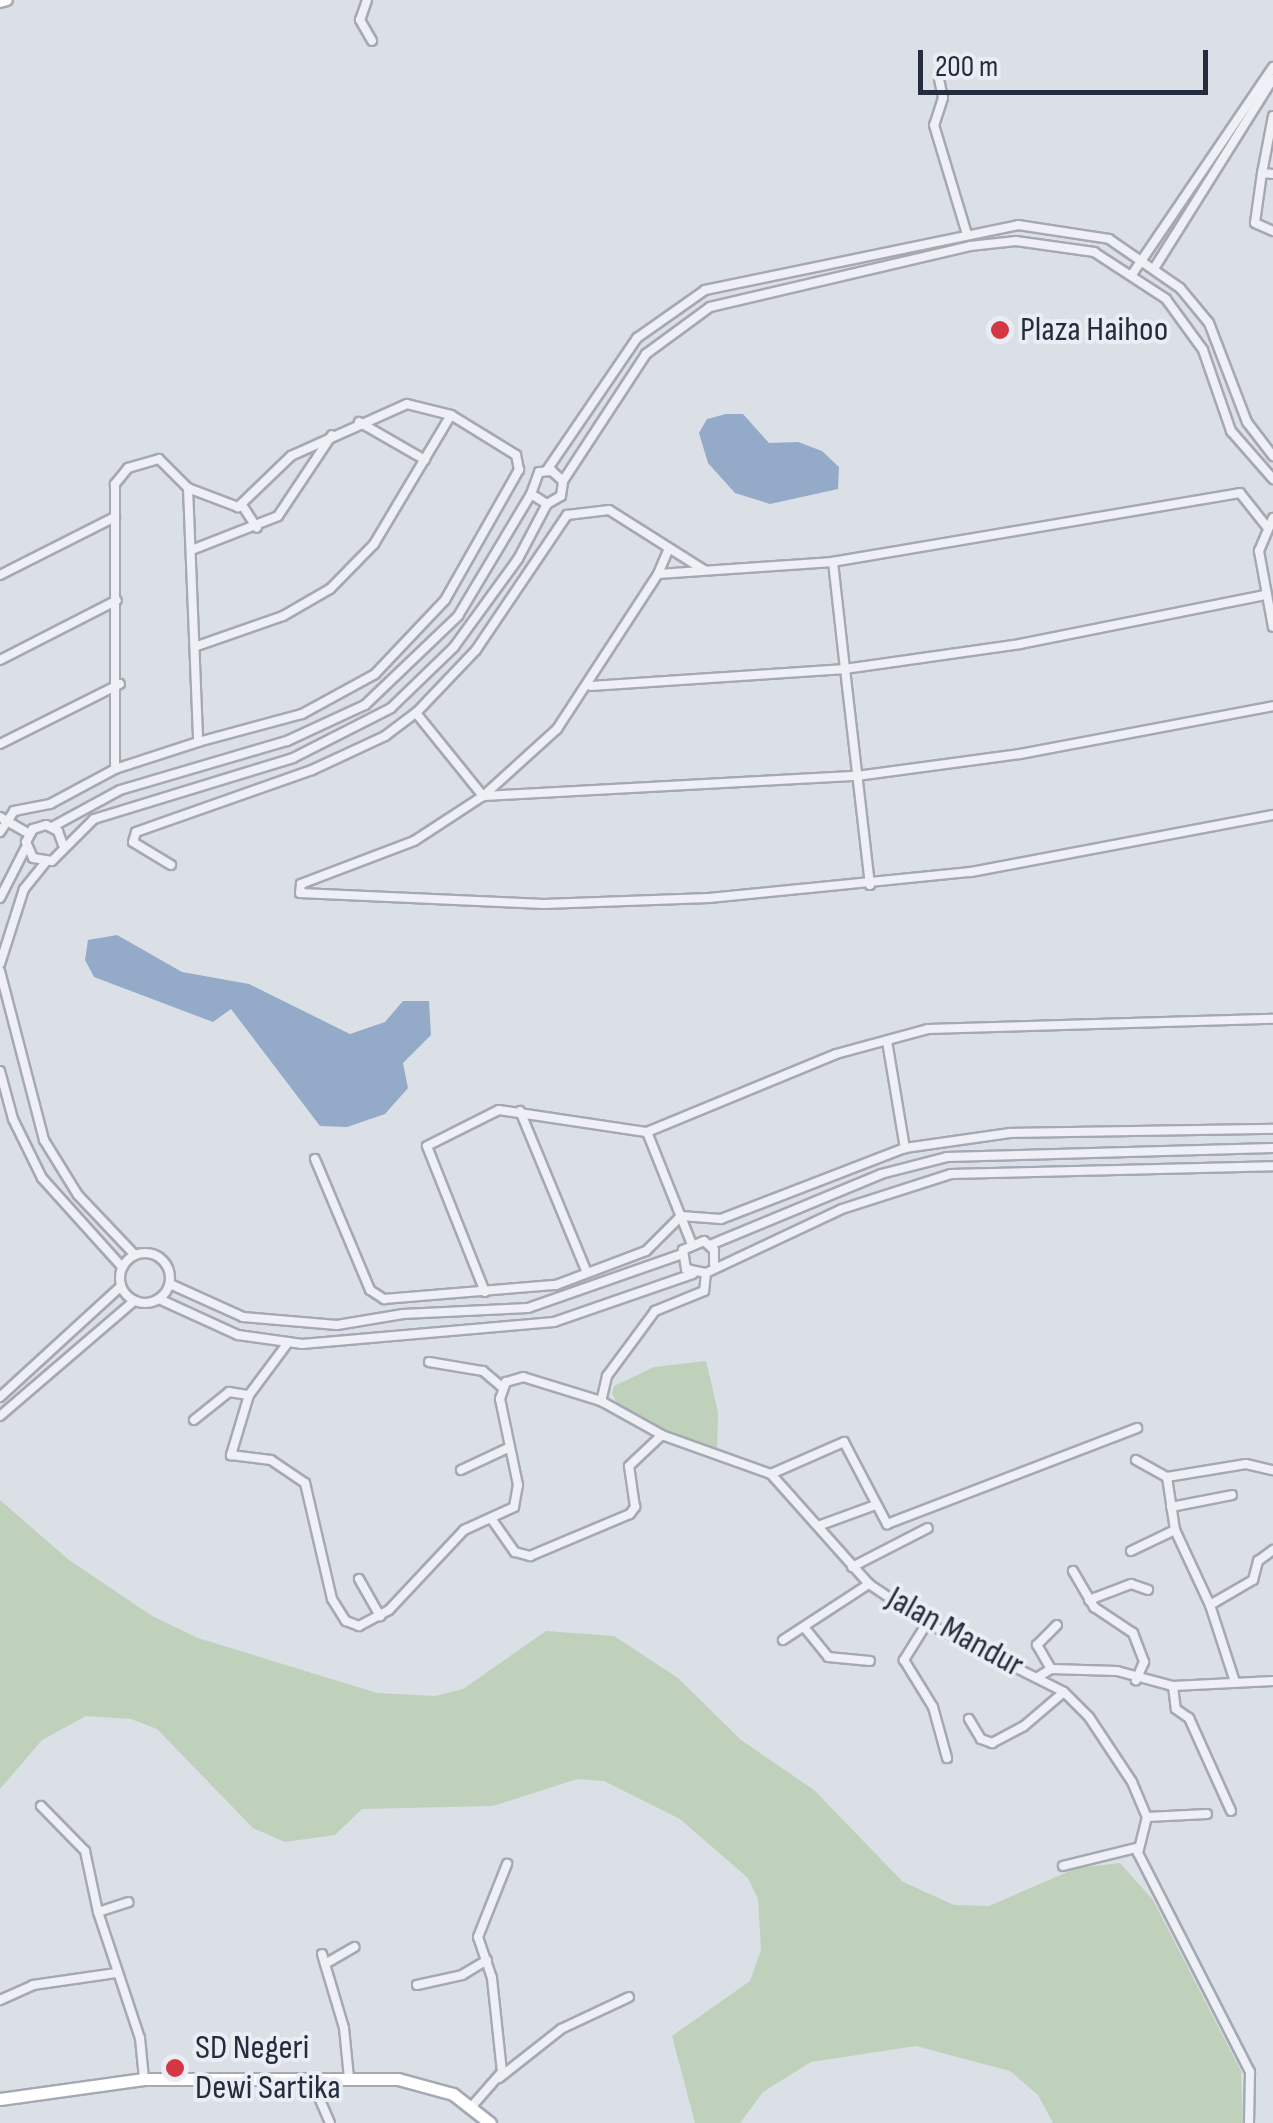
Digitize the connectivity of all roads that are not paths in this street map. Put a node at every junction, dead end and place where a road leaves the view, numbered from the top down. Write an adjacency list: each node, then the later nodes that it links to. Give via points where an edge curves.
1 (7, 0): 3 (street)
2 (367, 0): 4 (street, via 360,20)
3 (0, 2)
4 (372, 42)
5 (1273, 68): 9 (street)
6 (939, 79): 15 (street, via 943,98 934,125)
7 (1273, 79): 10 (street)
8 (1273, 116): 11 (street)
9 (1213, 152): 10 (street); 13 (street)
10 (1223, 158): 14 (street)
11 (1262, 173): 12 (street); 16 (street, via 1256,223)
12 (1273, 174)
13 (1180, 204): 14 (street); 17 (street)
14 (1191, 210): 18 (street)
15 (966, 231): 17 (street, via 1070,229 1109,239); 25 (street, via 728,281 680,303 637,338)
16 (1273, 232)
17 (1145, 259): 18 (street); 19 (street)
18 (1155, 267): 23 (street, via 1209,323 1246,422)
19 (1132, 273): 26 (street, via 1193,331 1231,430); 27 (street, via 1063,244 1016,241 733,298 688,319 646,354)
20 (451, 415): 21 (street, via 407,404); 24 (street); 56 (street, via 519,462 445,600 402,651 344,695 262,728)
21 (359, 422): 22 (street); 24 (street)
22 (332, 435): 33 (street, via 291,456); 36 (street, via 288,505)
23 (1273, 456)
24 (425, 460): 49 (street, via 374,544 330,589 283,616)
25 (547, 470): 27 (street); 30 (street, via 532,478)
26 (1273, 479)
27 (562, 481): 29 (street)
28 (188, 488): 33 (street); 34 (street, via 166,462 142,460 117,478); 41 (street)
29 (563, 492): 31 (street); 32 (street)
30 (531, 494): 31 (street); 63 (street, via 458,616 365,705 287,741 120,790)
31 (547, 504): 66 (street, via 518,559 454,647 391,708 292,758 94,819)
32 (575, 504): 40 (street, via 609,510); 55 (street, via 476,650)
33 (242, 505): 36 (street)
34 (116, 517): 45 (street); 47 (street)
35 (1273, 518): 37 (street)
36 (257, 528): 41 (street)
37 (1267, 528): 39 (street); 42 (street, via 1240,493)
38 (1273, 536): 39 (street)
39 (1260, 539): 46 (street)
40 (669, 548): 43 (street); 44 (street)
41 (194, 549): 49 (street)
42 (833, 562): 43 (street); 51 (street)
43 (704, 570): 44 (street)
44 (658, 574): 53 (street)
45 (0, 575)
46 (1266, 595): 48 (street); 51 (street, via 1020,644)
47 (117, 600): 50 (street); 52 (street)
48 (1273, 627)
49 (197, 646): 56 (street)
50 (0, 660)
51 (845, 669): 53 (street); 59 (street)
52 (120, 684): 57 (street); 58 (street)
53 (590, 686): 60 (street, via 538,750)
54 (1273, 706): 59 (street, via 1020,754)
55 (416, 713): 60 (street); 69 (street, via 385,736 312,770 136,832 134,842)
56 (198, 742): 58 (street)
57 (0, 744)
58 (115, 769): 62 (street, via 50,804 14,810)
59 (857, 776): 60 (street); 70 (street)
60 (483, 796): 70 (street, via 414,841 301,884 300,893 544,904)
61 (1273, 815): 70 (street, via 1019,865)
62 (3, 819): 64 (street); 65 (street)
63 (52, 827): 65 (street); 66 (street)
64 (0, 832)
65 (29, 834): 67 (street)
66 (63, 844): 68 (street)
67 (26, 846): 68 (street); 71 (street)
68 (46, 862): 72 (street, via 24,889)
69 (171, 865)
70 (870, 885)
71 (0, 898)
72 (0, 968): 87 (street, via 44,1140 78,1196)
73 (1273, 1019): 74 (street, via 970,1024)
74 (886, 1041): 78 (street, via 836,1054); 79 (street)
75 (0, 1071): 89 (street, via 42,1178)
76 (520, 1110): 78 (street); 90 (street); 95 (street, via 499,1110 427,1146)
77 (1273, 1129): 79 (street, via 1010,1132)
78 (646, 1132): 83 (street)
79 (906, 1148): 83 (street, via 721,1219)
80 (1273, 1148): 85 (street, via 947,1157 881,1174)
81 (315, 1160): 95 (street, via 373,1295)
82 (1273, 1166): 88 (street, via 951,1174 888,1191)
83 (681, 1216): 84 (street); 90 (street, via 646,1251)
84 (691, 1242): 85 (street); 86 (street)
85 (710, 1244): 88 (street)
86 (682, 1254): 92 (street); 93 (street, via 540,1306 337,1325 243,1317)
87 (135, 1255): 89 (street); 93 (street, via 158,1256)
88 (714, 1264): 91 (street)
89 (122, 1268): 94 (street)
90 (586, 1273): 95 (street, via 539,1289)
91 (706, 1273): 92 (street); 103 (street, via 704,1292 656,1311 607,1376)
92 (693, 1274): 98 (street, via 554,1322)
93 (170, 1284): 96 (street)
94 (120, 1286): 97 (street); 102 (street)
95 (486, 1292)
96 (159, 1299): 97 (street); 98 (street, via 238,1335)
97 (134, 1301): 104 (street)
98 (287, 1344): 101 (street)
99 (429, 1362): 100 (street, via 483,1372)
100 (502, 1386): 103 (street, Jalan Mandur, via 523,1378); 108 (street)
101 (249, 1395): 105 (street, via 229,1392); 130 (street, via 232,1455 271,1460 298,1476 342,1616 359,1626)
102 (0, 1397)
103 (600, 1401): 107 (street, Jalan Mandur)
104 (0, 1416)
105 (194, 1420)
106 (1137, 1428): 115 (street, via 887,1524)
107 (662, 1435): 112 (street, Jalan Mandur); 117 (street, via 629,1466 636,1508 630,1514 530,1556 515,1552)
108 (510, 1447): 110 (street); 117 (street, via 517,1502)
109 (1136, 1460): 113 (street)
110 (461, 1470)
111 (1273, 1470): 113 (street, via 1246,1464)
112 (770, 1474): 115 (street, via 844,1442); 118 (street, Jalan Mandur)
113 (1167, 1477): 116 (street)
114 (1232, 1495): 116 (street)
115 (873, 1506): 118 (street)
116 (1171, 1506): 120 (street)
117 (493, 1521): 130 (street, via 464,1530)
118 (818, 1526): 123 (street, Jalan Mandur)
119 (928, 1528): 123 (street)
120 (1176, 1530): 122 (street); 129 (street)
121 (1273, 1550): 129 (street, via 1258,1561 1253,1580)
122 (1130, 1551)
123 (852, 1567): 126 (street, Jalan Mandur)
124 (1074, 1571): 128 (street)
125 (358, 1580): 130 (street)
126 (868, 1584): 131 (street, Jalan Mandur); 133 (street)
127 (1148, 1590): 128 (street, via 1130,1584)
128 (1088, 1600): 138 (street, via 1132,1633 1144,1662)
129 (1210, 1605): 140 (street)
130 (380, 1616)
131 (927, 1623): 137 (street, Jalan Mandur); 144 (street, via 904,1660 932,1707)
132 (1057, 1625): 136 (street, via 1037,1645)
133 (804, 1627): 134 (street); 135 (street, via 828,1656)
134 (783, 1640)
135 (870, 1661)
136 (1050, 1668): 137 (street); 138 (street, via 1117,1671)
137 (1038, 1678): 142 (street, Jalan Mandur)
138 (1136, 1680): 141 (street)
139 (1273, 1681): 140 (street)
140 (1234, 1682): 141 (street)
141 (1173, 1686): 146 (street, via 1176,1709 1189,1718)
142 (1064, 1692): 143 (street, via 1024,1726 992,1742 981,1739); 148 (street, Jalan Mandur, via 1118,1757)
143 (969, 1719)
144 (947, 1758)
145 (41, 1806): 153 (street, via 85,1851)
146 (1231, 1811)
147 (1207, 1814): 148 (street)
148 (1147, 1817): 149 (street)
149 (1136, 1848): 151 (street); 168 (street, via 1246,2064 1254,2089)
150 (507, 1864): 155 (street, via 479,1929)
151 (1063, 1866)
152 (128, 1902): 153 (street)
153 (98, 1912): 156 (street)
154 (354, 1947): 160 (street, via 323,1959 344,2028)
155 (487, 1960): 157 (street, via 462,1976); 161 (street, via 503,2055)
156 (116, 1973): 159 (street, via 33,1985); 162 (street, via 138,2027)
157 (417, 1985)
158 (628, 1997): 161 (street, via 562,2029)
159 (0, 2000)
160 (348, 2078): 163 (main road); 165 (main road, via 418,2082)
161 (499, 2078): 165 (street)
162 (144, 2079): 163 (main road); 164 (main road)
163 (311, 2079): 166 (street)
164 (0, 2099)
165 (473, 2105): 167 (main road)
166 (330, 2123)
167 (490, 2123)
168 (1249, 2123)

